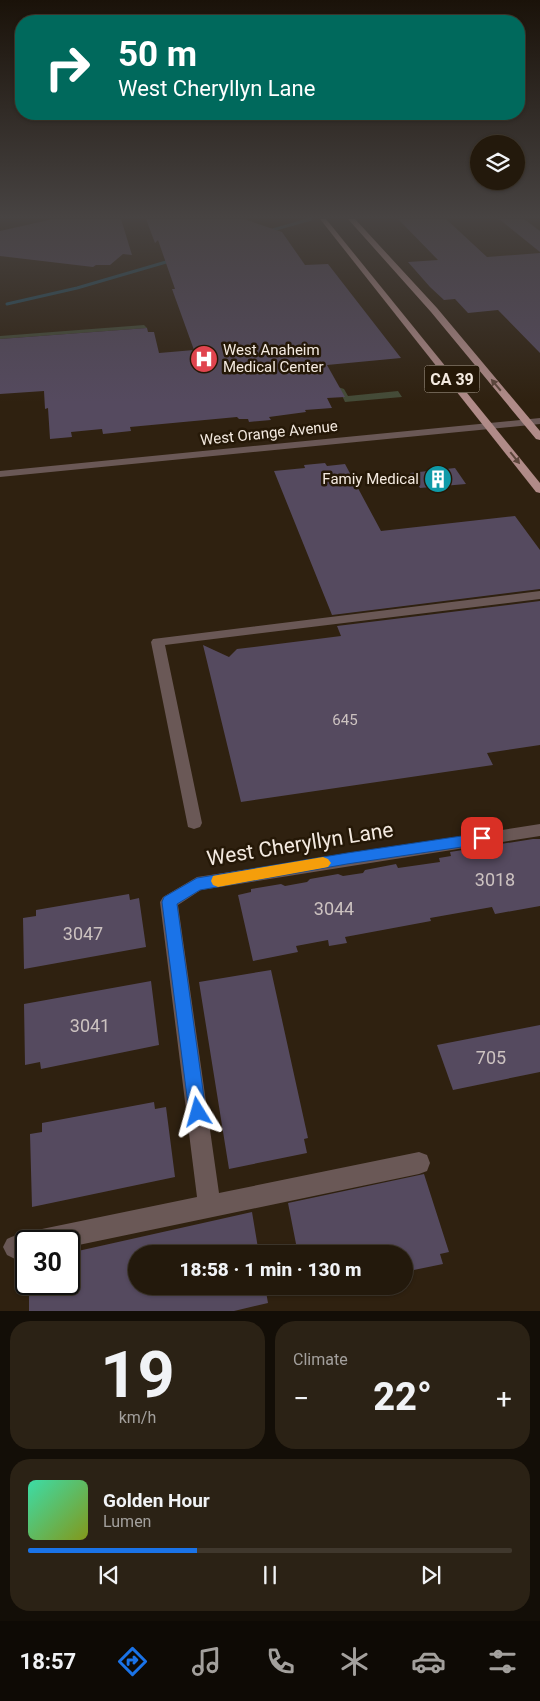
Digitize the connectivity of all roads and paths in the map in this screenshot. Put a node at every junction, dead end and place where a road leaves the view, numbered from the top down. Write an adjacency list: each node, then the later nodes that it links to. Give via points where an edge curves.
1 (372, 280): 5 (main road, CA 39)
2 (407, 280): 4 (main road, CA 39, one-way to 2)
3 (540, 421): 4 (street, West Orange Avenue)
4 (528, 422): 5 (street, West Orange Avenue); 6 (main road, CA 39)
5 (489, 426): 7 (street, West Orange Avenue); 8 (main road, CA 39, one-way to 8)
6 (540, 437)
7 (0, 474)
8 (540, 490)
9 (540, 595): 10 (street, West Cheryllyn Lane, via 158,642)
10 (194, 824)
11 (540, 830): 13 (street, West Cheryllyn Lane, via 197,884 169,902)
12 (419, 1163): 13 (street)
13 (210, 1207): 14 (street)
14 (80, 1233)

